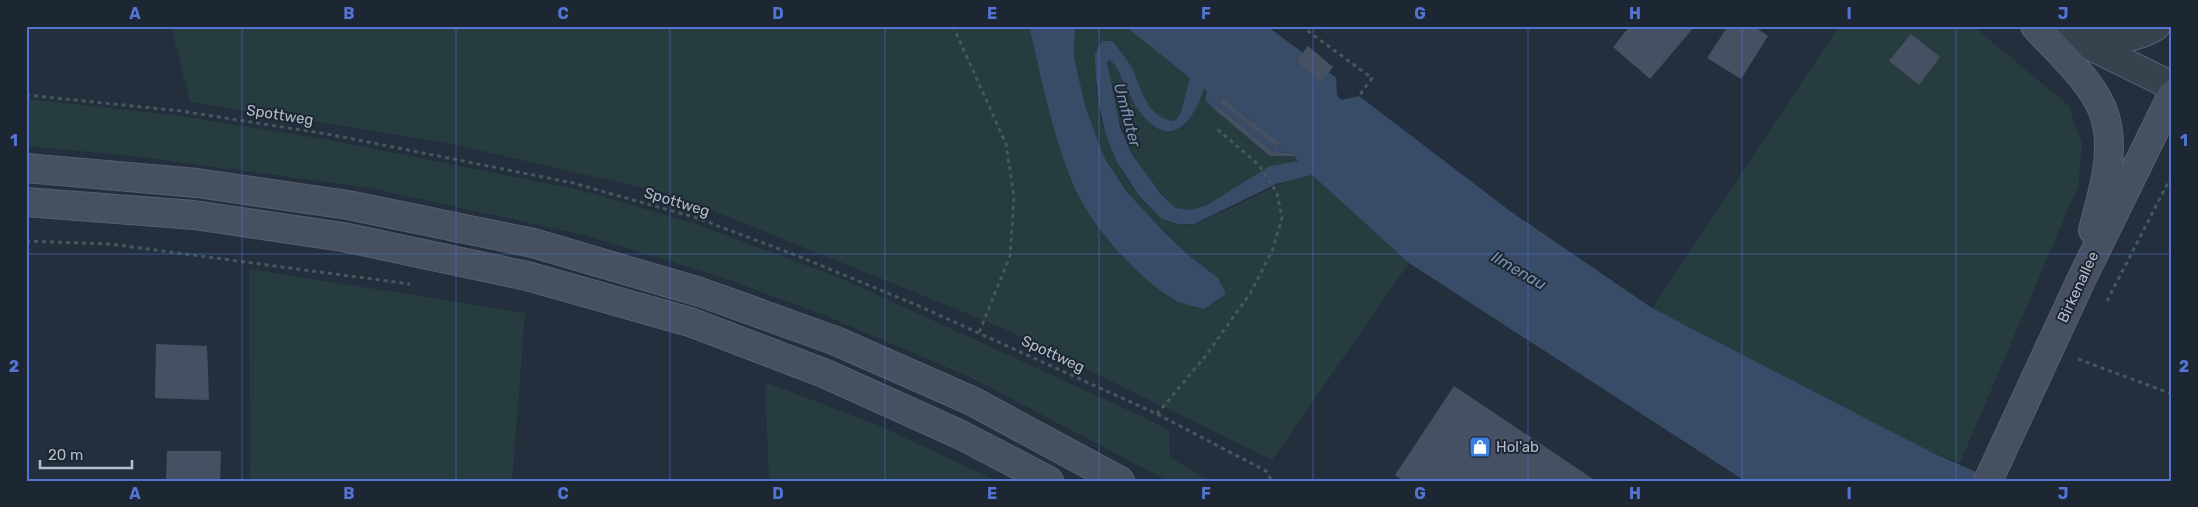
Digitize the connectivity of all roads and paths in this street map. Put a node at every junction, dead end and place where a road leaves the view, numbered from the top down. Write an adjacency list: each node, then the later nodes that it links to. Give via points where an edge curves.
1 (953, 26): 17 (path, via 1006,144 1014,197 1010,256)
2 (1301, 26): 10 (path, via 1372,78)
3 (2035, 26): 15 (main road, via 2092,91 2105,117 2109,140 2107,172)
4 (2050, 26): 6 (street)
5 (2156, 26): 6 (street, via 2147,32 2117,39)
6 (2075, 39): 7 (street)
7 (2172, 86)
8 (26, 94): 17 (path, Spottweg, via 180,111 333,135 573,183 715,225 816,263)
9 (2172, 95): 15 (main road, Birkenallee)
10 (1360, 96)
11 (1216, 128): 20 (path, via 1259,166 1277,193 1282,218 1272,251 1251,292 1207,354)
12 (26, 168): 22 (main road, via 197,183 348,205 532,243 700,292 836,341 972,401)
13 (26, 202): 21 (main road, via 194,215 343,237 527,276 690,322 826,374 961,435)
14 (26, 240): 16 (path, via 110,244)
15 (2082, 278): 24 (main road, Birkenallee)
16 (412, 284)
17 (979, 333): 20 (path, Spottweg)
18 (2078, 359): 19 (path)
19 (2172, 394)
20 (1157, 414): 23 (path, Spottweg, via 1266,471)
21 (1049, 481)
22 (1120, 481)
23 (1272, 481)
24 (1988, 481)

